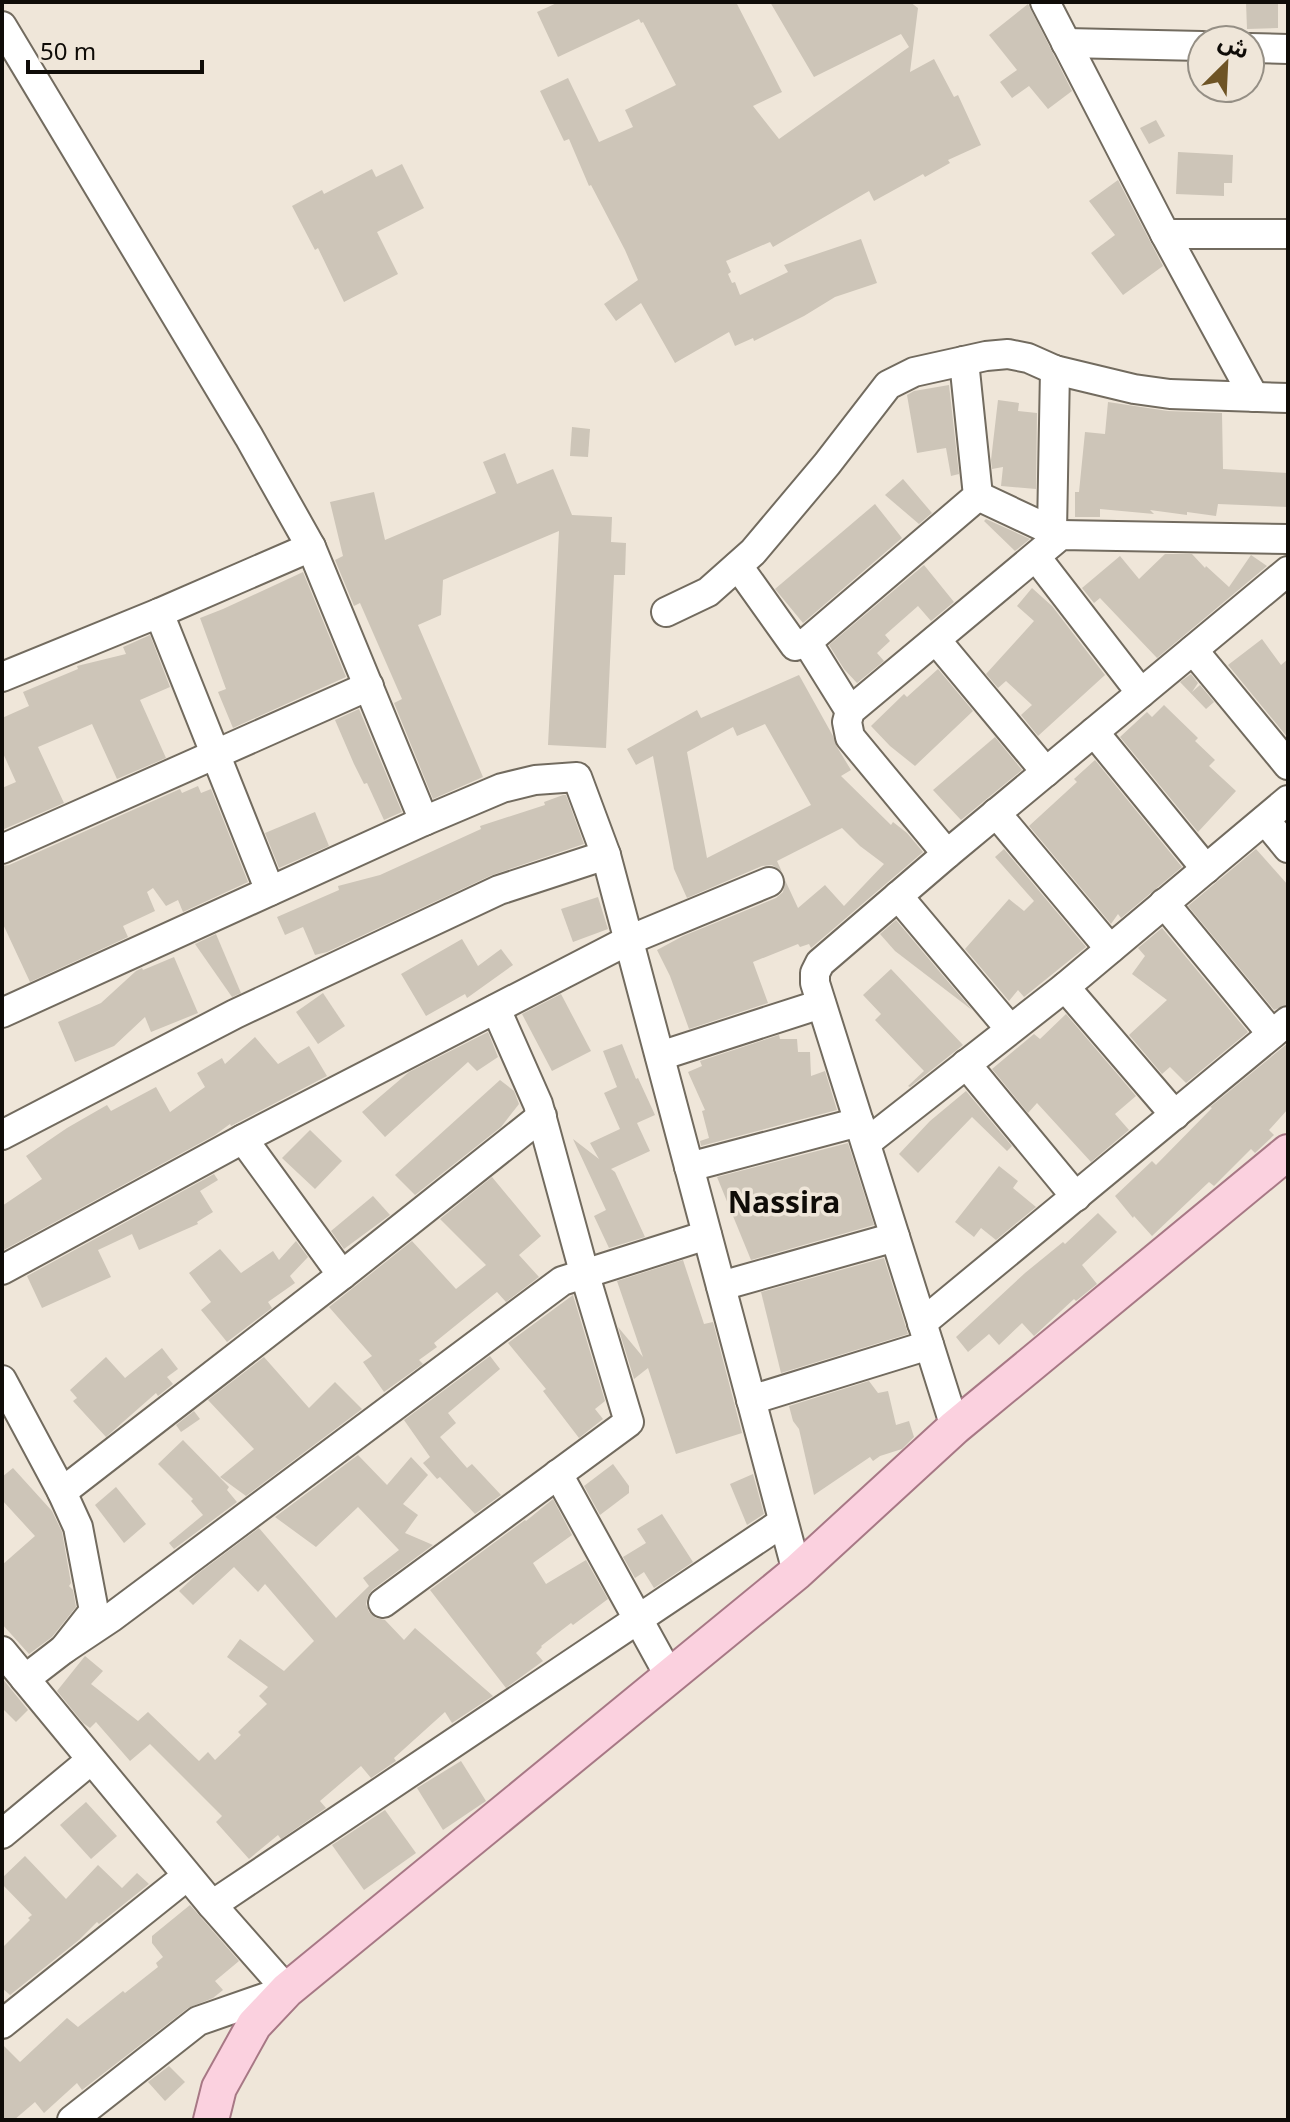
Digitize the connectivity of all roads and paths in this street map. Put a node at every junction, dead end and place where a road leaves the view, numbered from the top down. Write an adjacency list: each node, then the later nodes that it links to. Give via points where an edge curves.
1 (1045, 2): 3 (street)
2 (2, 26): 16 (street)
3 (1066, 43): 4 (street); 7 (street)
4 (1186, 46)
5 (1266, 48): 6 (street)
6 (1288, 49)
7 (1165, 234): 8 (street); 11 (street)
8 (1288, 234)
9 (964, 361): 10 (street, via 1008,354); 13 (street); 18 (street, via 914,372 888,385)
10 (1055, 370): 11 (street, via 1170,394); 14 (street)
11 (1254, 397): 12 (street)
12 (1288, 398)
13 (978, 496): 14 (street); 23 (street)
14 (1057, 533): 15 (street); 17 (street)
15 (1288, 539)
16 (311, 547): 21 (street); 26 (street)
17 (1036, 557): 22 (street); 27 (street)
18 (738, 566): 20 (street, via 708,592); 23 (street, via 795,646)
19 (1288, 571): 24 (street)
20 (666, 612)
21 (159, 613): 25 (street); 30 (street)
22 (936, 640): 28 (street); 32 (street)
23 (807, 642): 28 (street)
24 (1193, 650): 27 (street); 31 (street)
25 (2, 677)
26 (369, 686): 30 (street); 36 (street)
27 (1141, 693): 29 (street)
28 (850, 711): 39 (street, via 850,737)
29 (1094, 732): 32 (street); 41 (street)
30 (216, 755): 38 (street); 43 (street)
31 (1288, 765)
32 (1046, 772): 34 (street)
33 (1288, 800): 35 (street)
34 (996, 813): 39 (street); 47 (street)
35 (1265, 820): 37 (street); 41 (street)
36 (424, 821): 40 (street, via 502,788 577,777); 43 (street)
37 (1288, 848)
38 (2, 849)
39 (947, 854): 44 (street)
40 (606, 855): 46 (street); 59 (street, via 499,890 235,1014)
41 (1206, 869): 45 (street)
42 (769, 882): 46 (street)
43 (270, 891): 50 (street)
44 (898, 896): 49 (street, via 820,963 815,983); 53 (street)
45 (1164, 903): 47 (street); 52 (street)
46 (629, 940): 51 (street); 54 (street)
47 (1110, 949): 48 (street)
48 (1065, 987): 53 (street); 56 (street)
49 (821, 1004): 54 (street); 58 (street)
50 (5, 1009)
51 (496, 1009): 57 (street); 60 (street)
52 (1280, 1027): 56 (street)
53 (1010, 1029): 55 (street)
54 (660, 1056): 62 (street)
55 (966, 1064): 58 (street); 63 (street)
56 (1175, 1115): 63 (street)
57 (542, 1116): 67 (street); 68 (street)
58 (862, 1132): 62 (street); 65 (street)
59 (2, 1135)
60 (243, 1139): 66 (street); 68 (street)
61 (1288, 1152): 73 (main road)
62 (689, 1167): 64 (street)
63 (1076, 1197): 70 (street)
64 (707, 1235): 67 (street); 69 (street)
65 (895, 1237): 69 (street); 70 (street)
66 (2, 1270)
67 (584, 1272): 74 (street, via 629,1422); 80 (street, via 562,1281)
68 (342, 1275): 75 (street)
69 (721, 1286): 72 (street)
70 (926, 1334): 72 (street); 73 (street)
71 (2, 1380): 75 (street)
72 (751, 1400): 76 (street)
73 (955, 1427): 77 (main road)
74 (558, 1474): 78 (street); 79 (street)
75 (62, 1492): 80 (street, via 78,1527 94,1611)
76 (783, 1522): 77 (street); 79 (street)
77 (797, 1572): 82 (main road)
78 (383, 1603)
79 (640, 1619): 82 (street); 87 (street)
80 (64, 1649): 83 (street)
81 (2, 1651): 83 (street)
82 (670, 1677): 88 (main road)
83 (25, 1679): 84 (street)
84 (91, 1760): 85 (street); 86 (street)
85 (2, 1834)
86 (187, 1876): 87 (street); 89 (street)
87 (212, 1905): 88 (street)
88 (287, 1990): 90 (main road, via 254,2025); 91 (street, via 198,2021)
89 (2, 2024)
90 (208, 2116)
91 (72, 2120)

